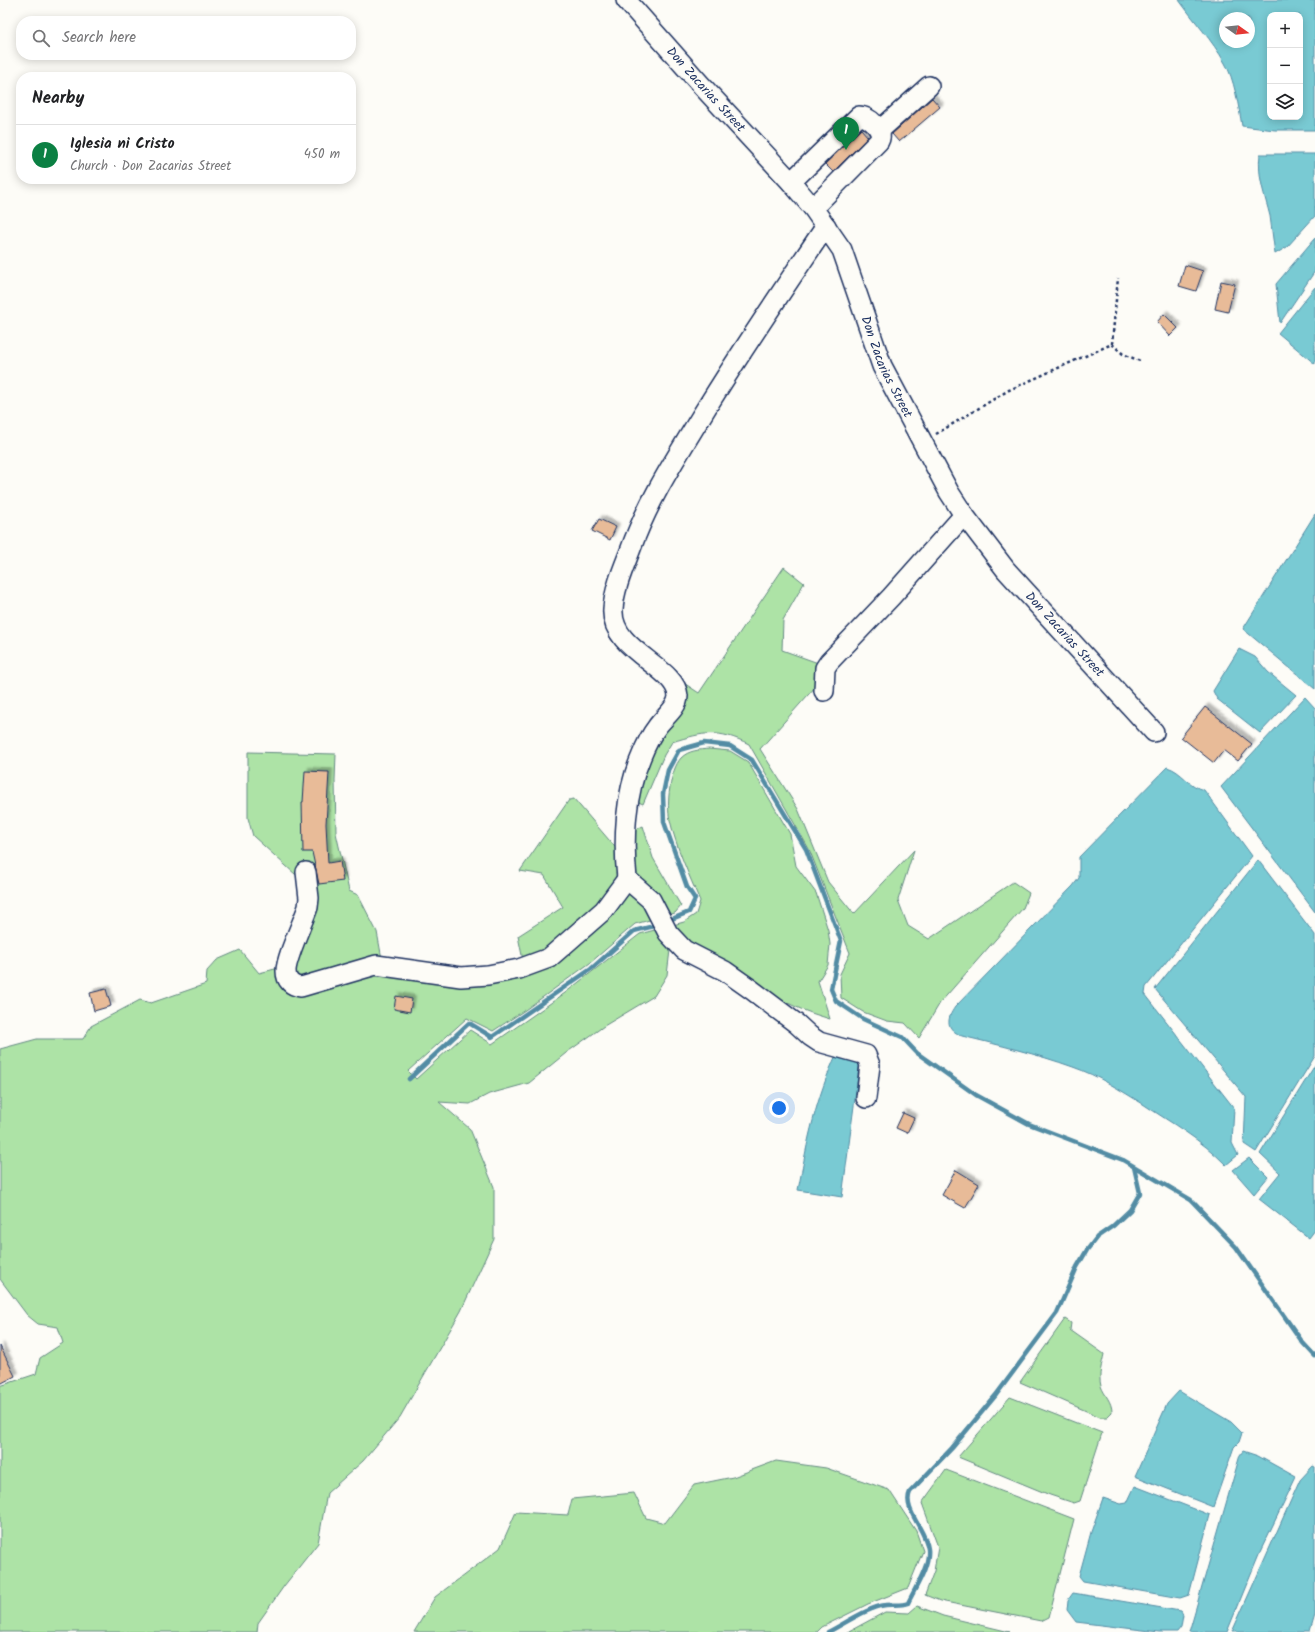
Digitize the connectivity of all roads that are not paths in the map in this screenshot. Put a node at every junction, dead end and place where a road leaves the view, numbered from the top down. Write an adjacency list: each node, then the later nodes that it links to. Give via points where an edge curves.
1 (626, 0): 4 (street, Don Zacarias Street)
2 (929, 86): 3 (street)
3 (880, 130): 4 (street, via 865,116 858,116); 5 (street, via 879,141)
4 (791, 182): 5 (street, Don Zacarias Street)
5 (813, 208): 6 (street, Don Zacarias Street)
6 (826, 226): 7 (street, Don Zacarias Street, via 845,258 882,366); 11 (street, via 728,373 661,482 643,515 622,573 613,609 614,625 622,639 662,672 675,687 678,698 649,739 635,772 625,838)
7 (964, 515): 8 (street, via 829,662 825,668); 9 (street, Don Zacarias Street, via 1006,570)
8 (824, 691)
9 (1154, 732)
10 (306, 872): 11 (street, via 308,907 286,970 290,983 301,987 376,965 461,977 518,969 549,958 604,910)
11 (627, 879): 12 (street, via 651,900 668,933 684,950 752,990 820,1042 866,1055 870,1065)
12 (866, 1098)

